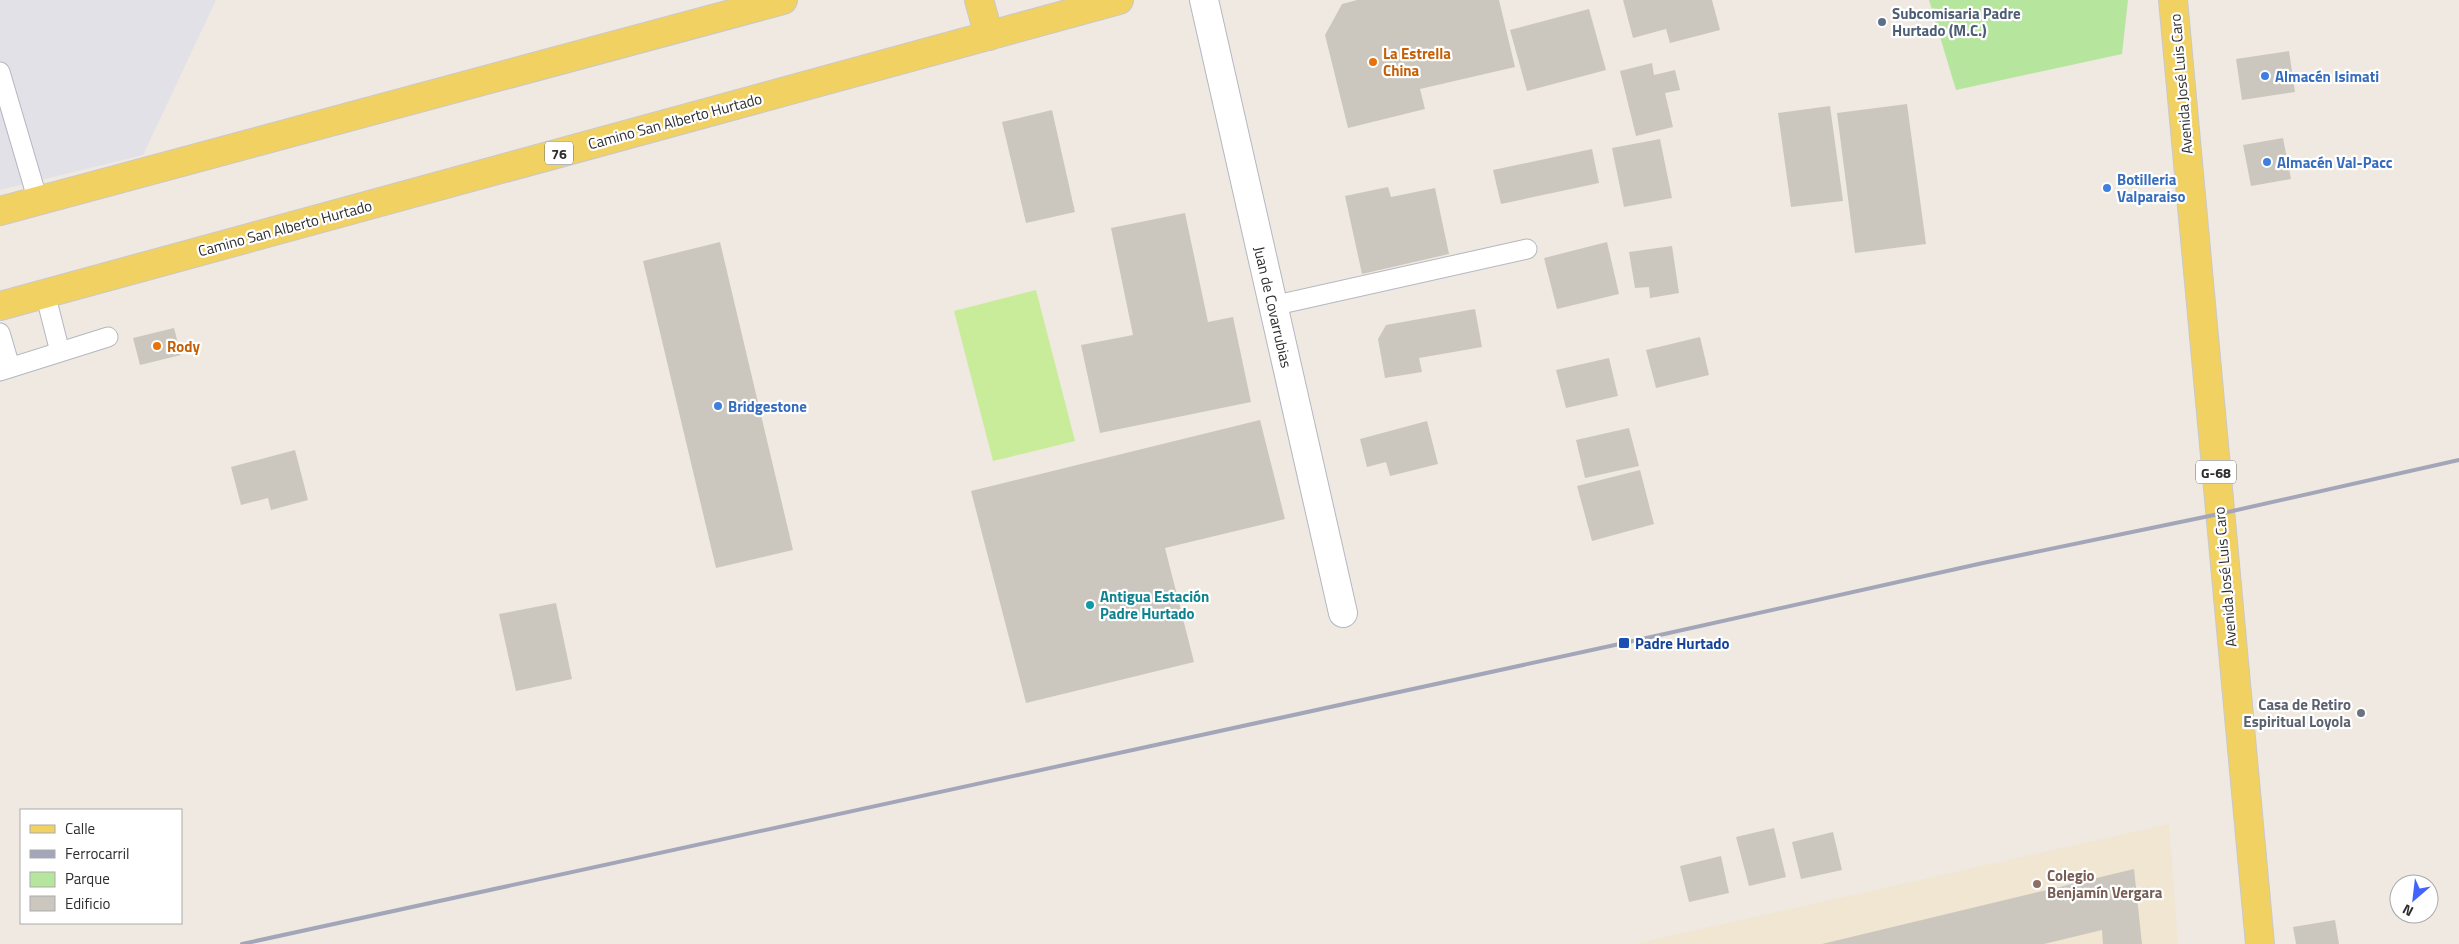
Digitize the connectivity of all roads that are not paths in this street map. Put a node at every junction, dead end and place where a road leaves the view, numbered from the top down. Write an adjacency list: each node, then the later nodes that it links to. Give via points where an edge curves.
1 (783, 0): 8 (main road)
2 (979, 0): 6 (main road)
3 (1119, 0): 6 (main road, Camino San Alberto Hurtado / 76)
4 (1204, 0): 13 (street, Juan de Covarrubias)
5 (2173, 0): 19 (main road, Avenida José Luis Caro / G-68)
6 (989, 36): 11 (main road, Camino San Alberto Hurtado / 76)
7 (0, 72): 8 (lane)
8 (38, 201): 9 (main road)
9 (0, 211)
10 (1528, 249): 13 (lane)
11 (45, 293): 12 (main road, Camino San Alberto Hurtado / 76); 16 (lane)
12 (0, 306)
13 (1272, 306): 18 (street, Juan de Covarrubias)
14 (0, 333): 17 (lane)
15 (108, 337): 16 (lane)
16 (60, 352): 17 (lane)
17 (5, 369)
18 (1343, 613)
19 (2260, 944)

